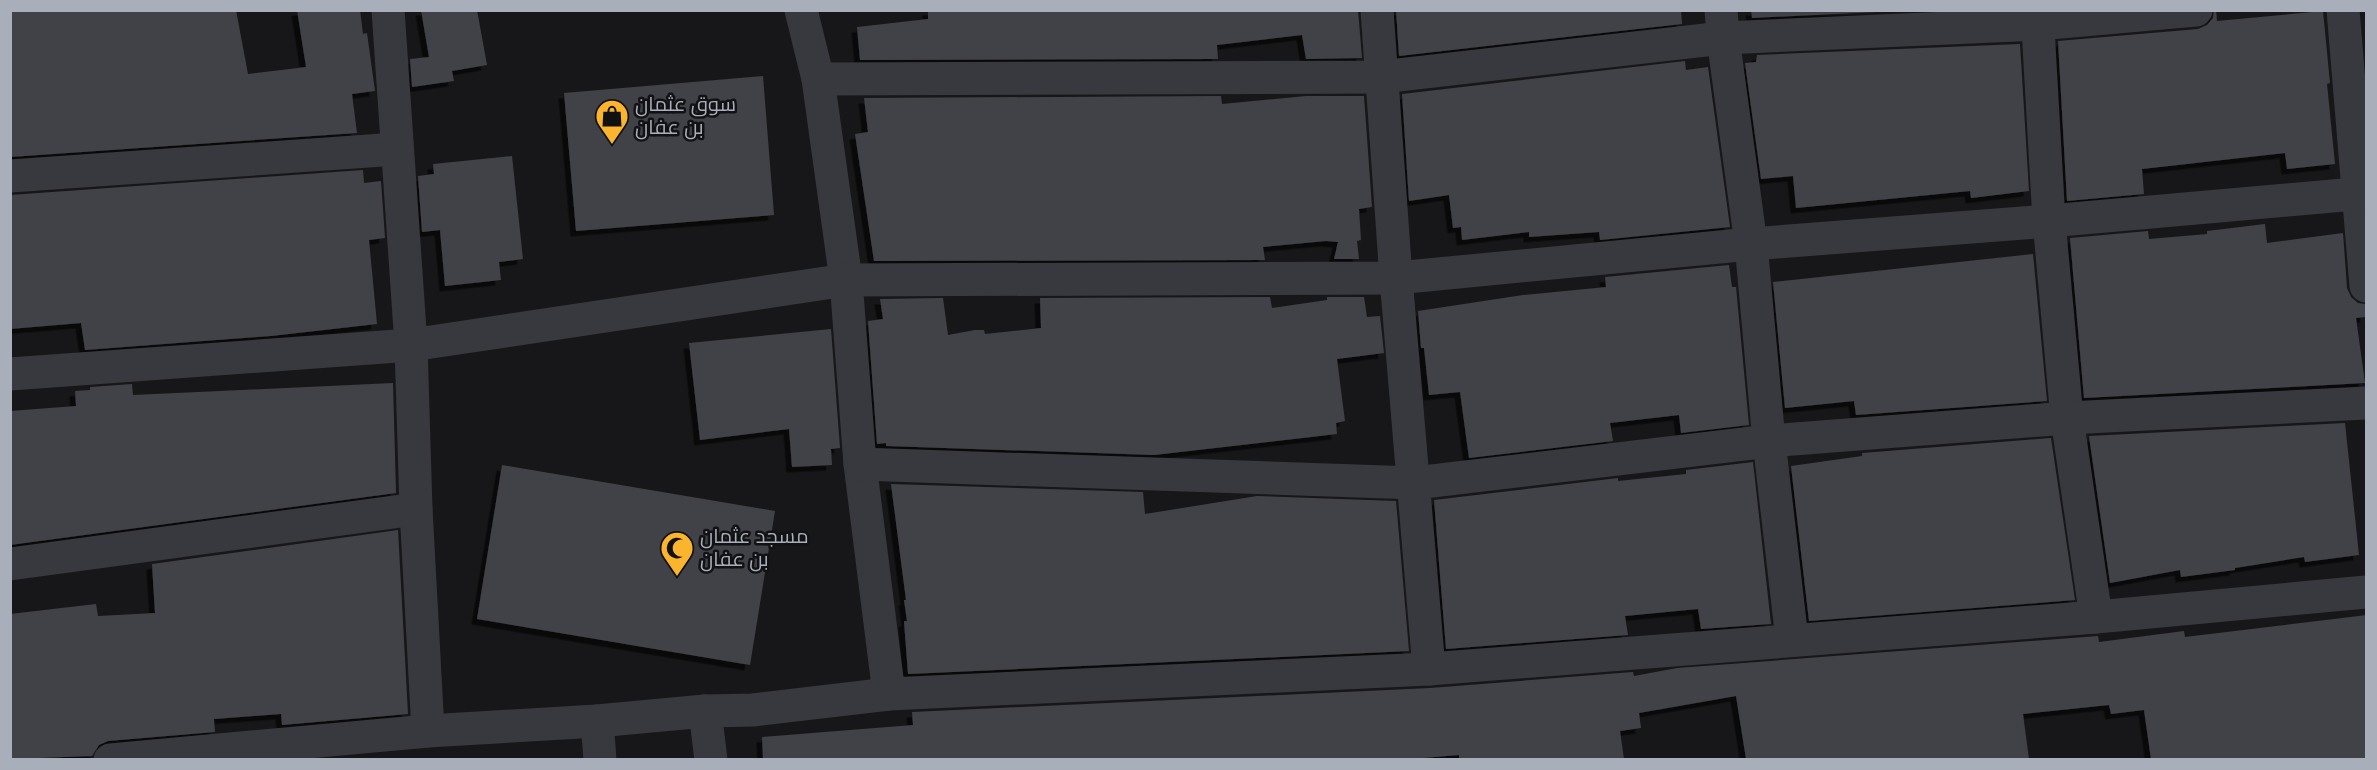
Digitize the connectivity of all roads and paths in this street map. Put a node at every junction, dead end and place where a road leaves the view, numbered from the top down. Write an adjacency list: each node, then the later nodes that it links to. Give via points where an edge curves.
1 (388, 10): 10 (street)
2 (801, 10): 9 (street)
3 (1377, 10): 8 (street)
4 (2196, 10): 6 (street)
5 (2343, 10): 12 (street)
6 (2037, 17): 7 (street); 13 (street)
7 (1722, 24): 8 (street); 14 (street)
8 (1381, 77): 9 (street); 15 (street)
9 (818, 79): 16 (street)
10 (397, 149): 11 (street); 18 (street)
11 (10, 176)
12 (2362, 194): 13 (street); 17 (street)
13 (2049, 221): 14 (street); 21 (street)
14 (1751, 244): 15 (street); 22 (street)
15 (1396, 278): 16 (street); 24 (street)
16 (846, 280): 18 (street); 23 (street)
17 (2367, 286)
18 (411, 345): 19 (street); 25 (street)
19 (10, 374)
20 (2367, 403): 21 (street)
21 (2067, 418): 22 (street); 28 (street)
22 (1770, 441): 24 (street); 29 (street)
23 (860, 464): 24 (street); 31 (street)
24 (1415, 483): 30 (street)
25 (416, 509): 26 (street); 34 (street)
26 (10, 564)
27 (2367, 592): 28 (street)
28 (2096, 617): 29 (street)
29 (1792, 639): 30 (street)
30 (1429, 669): 31 (street)
31 (889, 694): 32 (street, via 753,710)
32 (705, 711): 33 (street); 37 (street)
33 (597, 721): 34 (street); 36 (street)
34 (428, 731): 35 (street)
35 (110, 759)
36 (600, 759)
37 (711, 759)

